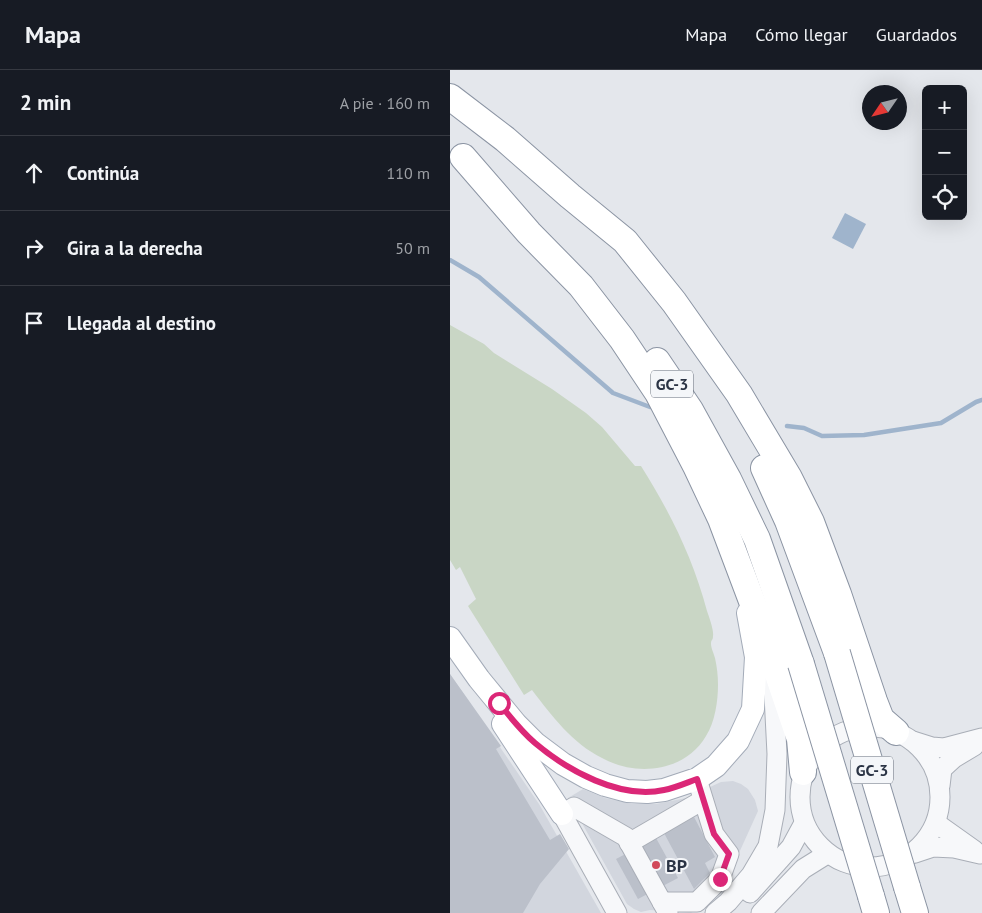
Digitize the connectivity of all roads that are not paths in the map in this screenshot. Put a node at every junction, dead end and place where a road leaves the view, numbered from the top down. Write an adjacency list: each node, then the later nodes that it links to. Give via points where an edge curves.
1 (450, 97): 3 (highway, GC-3, via 505,139)
2 (456, 152): 4 (highway, via 528,233 581,286 622,338 658,393); 21 (highway, GC-3, bridge, via 535,220 592,280 640,336 690,410 757,539 801,664)
3 (570, 196): 8 (highway, via 625,241 674,302 739,394 811,522 882,719); 26 (highway, GC-3, bridge, via 669,312 723,392 761,461 788,521 837,653)
4 (720, 519): 5 (main road, via 729,560); 10 (highway, via 800,739)
5 (749, 615): 12 (main road, via 756,657 754,709 738,741); 23 (street, via 766,659 774,695 775,810 768,846 751,875)
6 (450, 638): 7 (main road)
7 (479, 679): 12 (main road, via 535,743 586,777 627,791); 13 (main road, via 492,707)
8 (904, 736): 9 (street, via 932,747); 10 (street, via 874,727 852,729 831,737 814,753); 11 (street, via 925,753)
9 (980, 743): 11 (street, via 942,769)
10 (803, 772): 14 (street, via 799,789)
11 (940, 786): 15 (street)
12 (700, 789): 16 (street); 20 (street, via 714,834 729,854)
13 (562, 814): 16 (street, via 574,807 626,837); 24 (street)
14 (804, 823): 17 (street); 23 (street, via 791,847 735,909)
15 (936, 823): 18 (street); 19 (street)
16 (629, 843): 22 (street)
17 (826, 854): 18 (street, via 847,865 870,868 893,865); 25 (street, via 803,869)
18 (914, 854): 19 (street, via 933,847)
19 (981, 855)
20 (720, 879): 22 (street, via 697,902); 23 (street)
21 (873, 904)
22 (665, 907)
23 (723, 911)
24 (617, 913)
25 (761, 913)
26 (915, 913)

